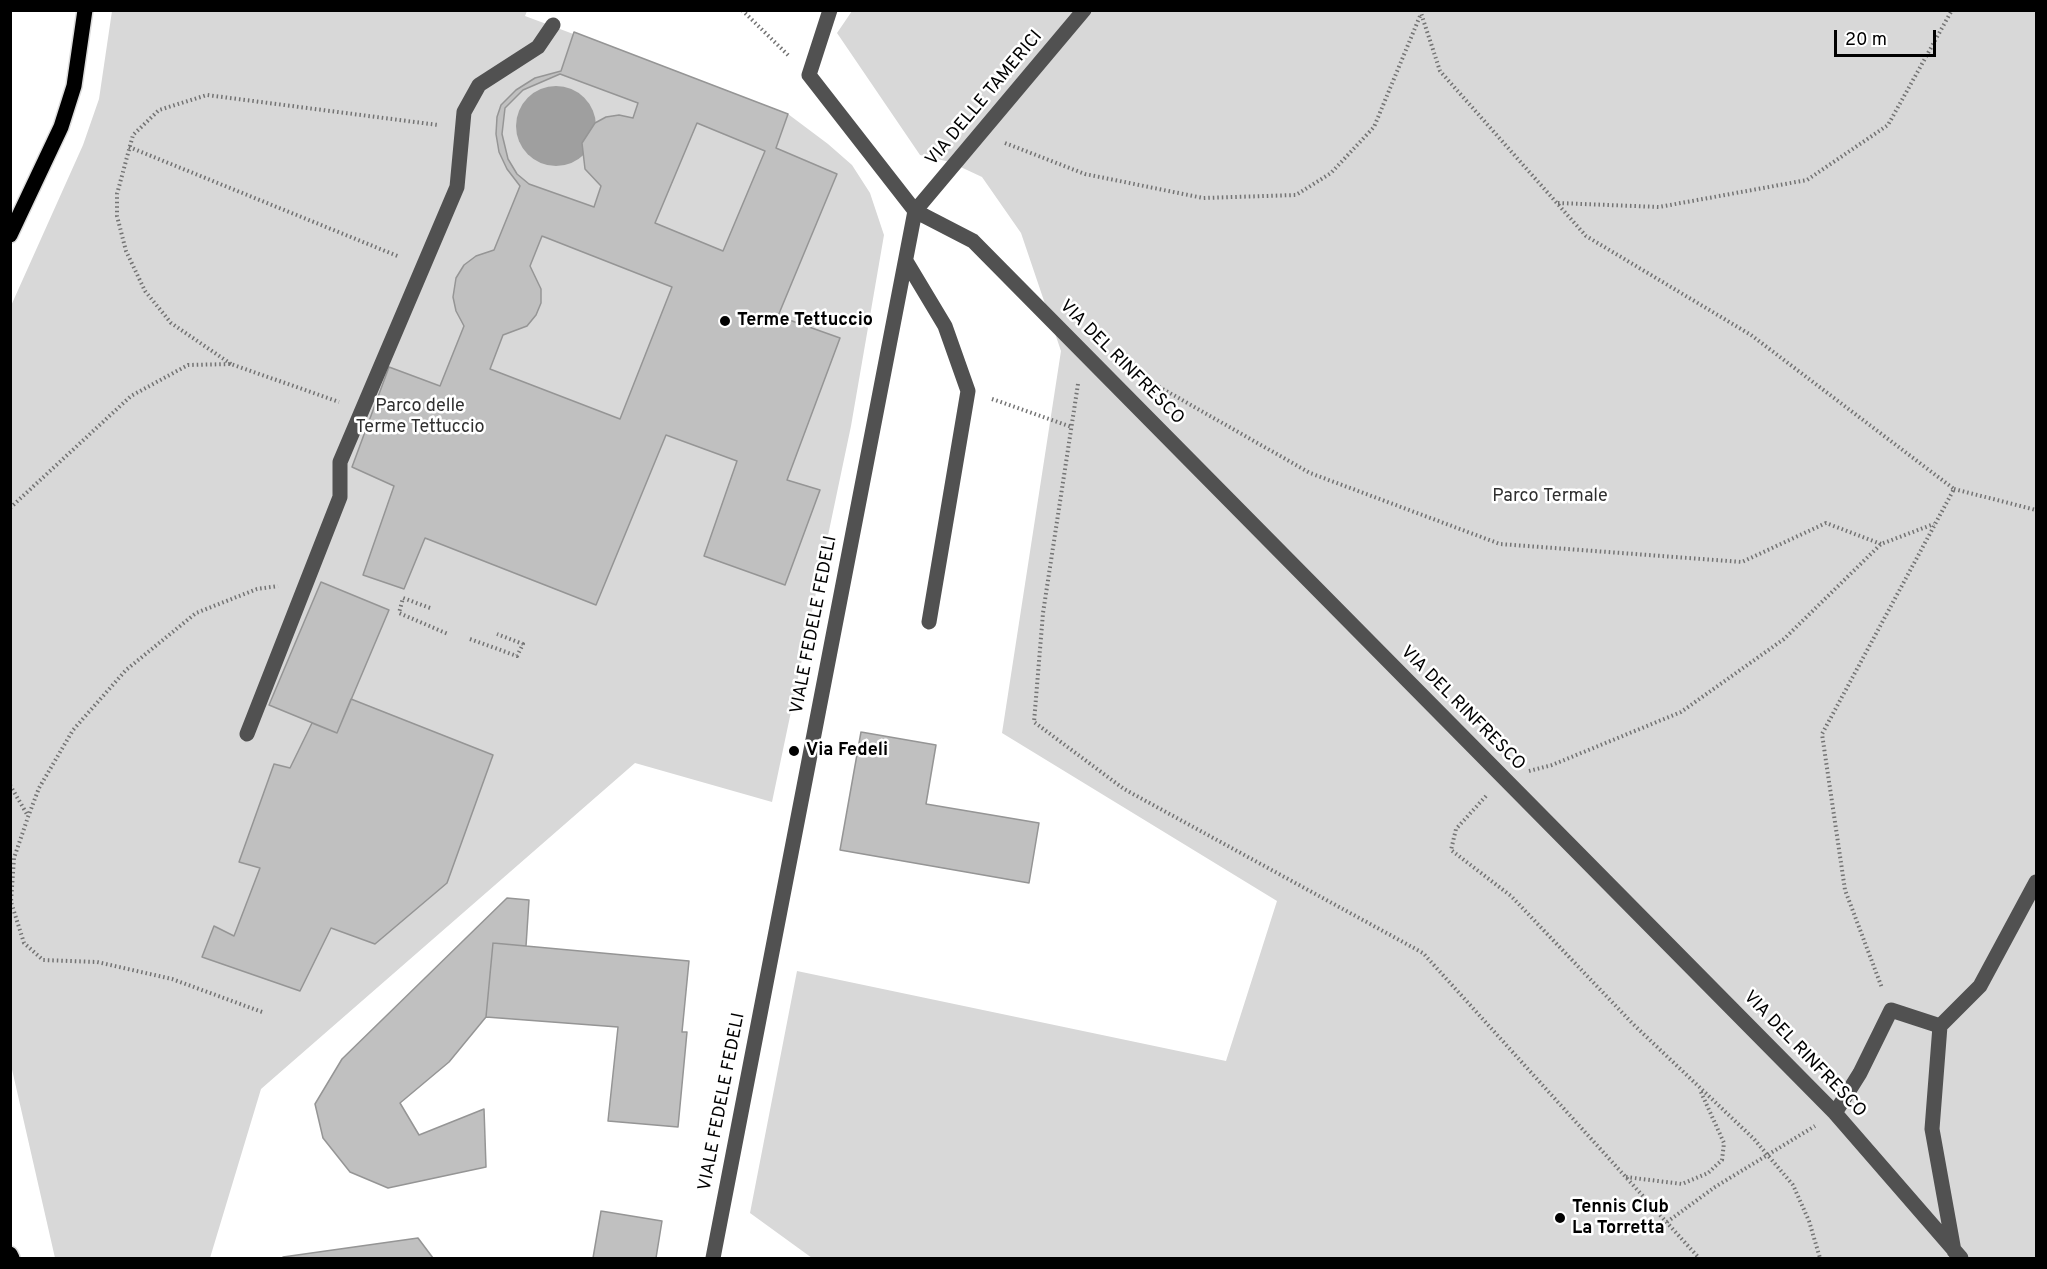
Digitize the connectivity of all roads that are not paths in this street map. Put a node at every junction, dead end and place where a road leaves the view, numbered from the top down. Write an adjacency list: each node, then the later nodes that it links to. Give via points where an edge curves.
1 (85, 10): 6 (main road, via 74,86 61,128)
2 (830, 10): 5 (street, via 809,75)
3 (1084, 10): 5 (street, VIA DELLE TAMERICI)
4 (553, 25): 9 (street, via 538,47 479,85 464,112 457,187 340,462 340,497)
5 (915, 211): 7 (street, VIALE FEDELE FEDELI); 12 (street, VIA DEL RINFRESCO, via 973,241)
6 (10, 235)
7 (906, 261): 8 (street, via 945,326 968,391); 16 (street, VIALE FEDELE FEDELI)
8 (929, 622)
9 (247, 734)
10 (2037, 882): 11 (street, via 1980,986)
11 (1940, 1026): 12 (street, via 1891,1010); 14 (street, via 1932,1129)
12 (1835, 1113): 14 (street, VIA DEL RINFRESCO)
13 (10, 1254): 15 (main road)
14 (1957, 1255)
15 (12, 1258)
16 (713, 1258)

